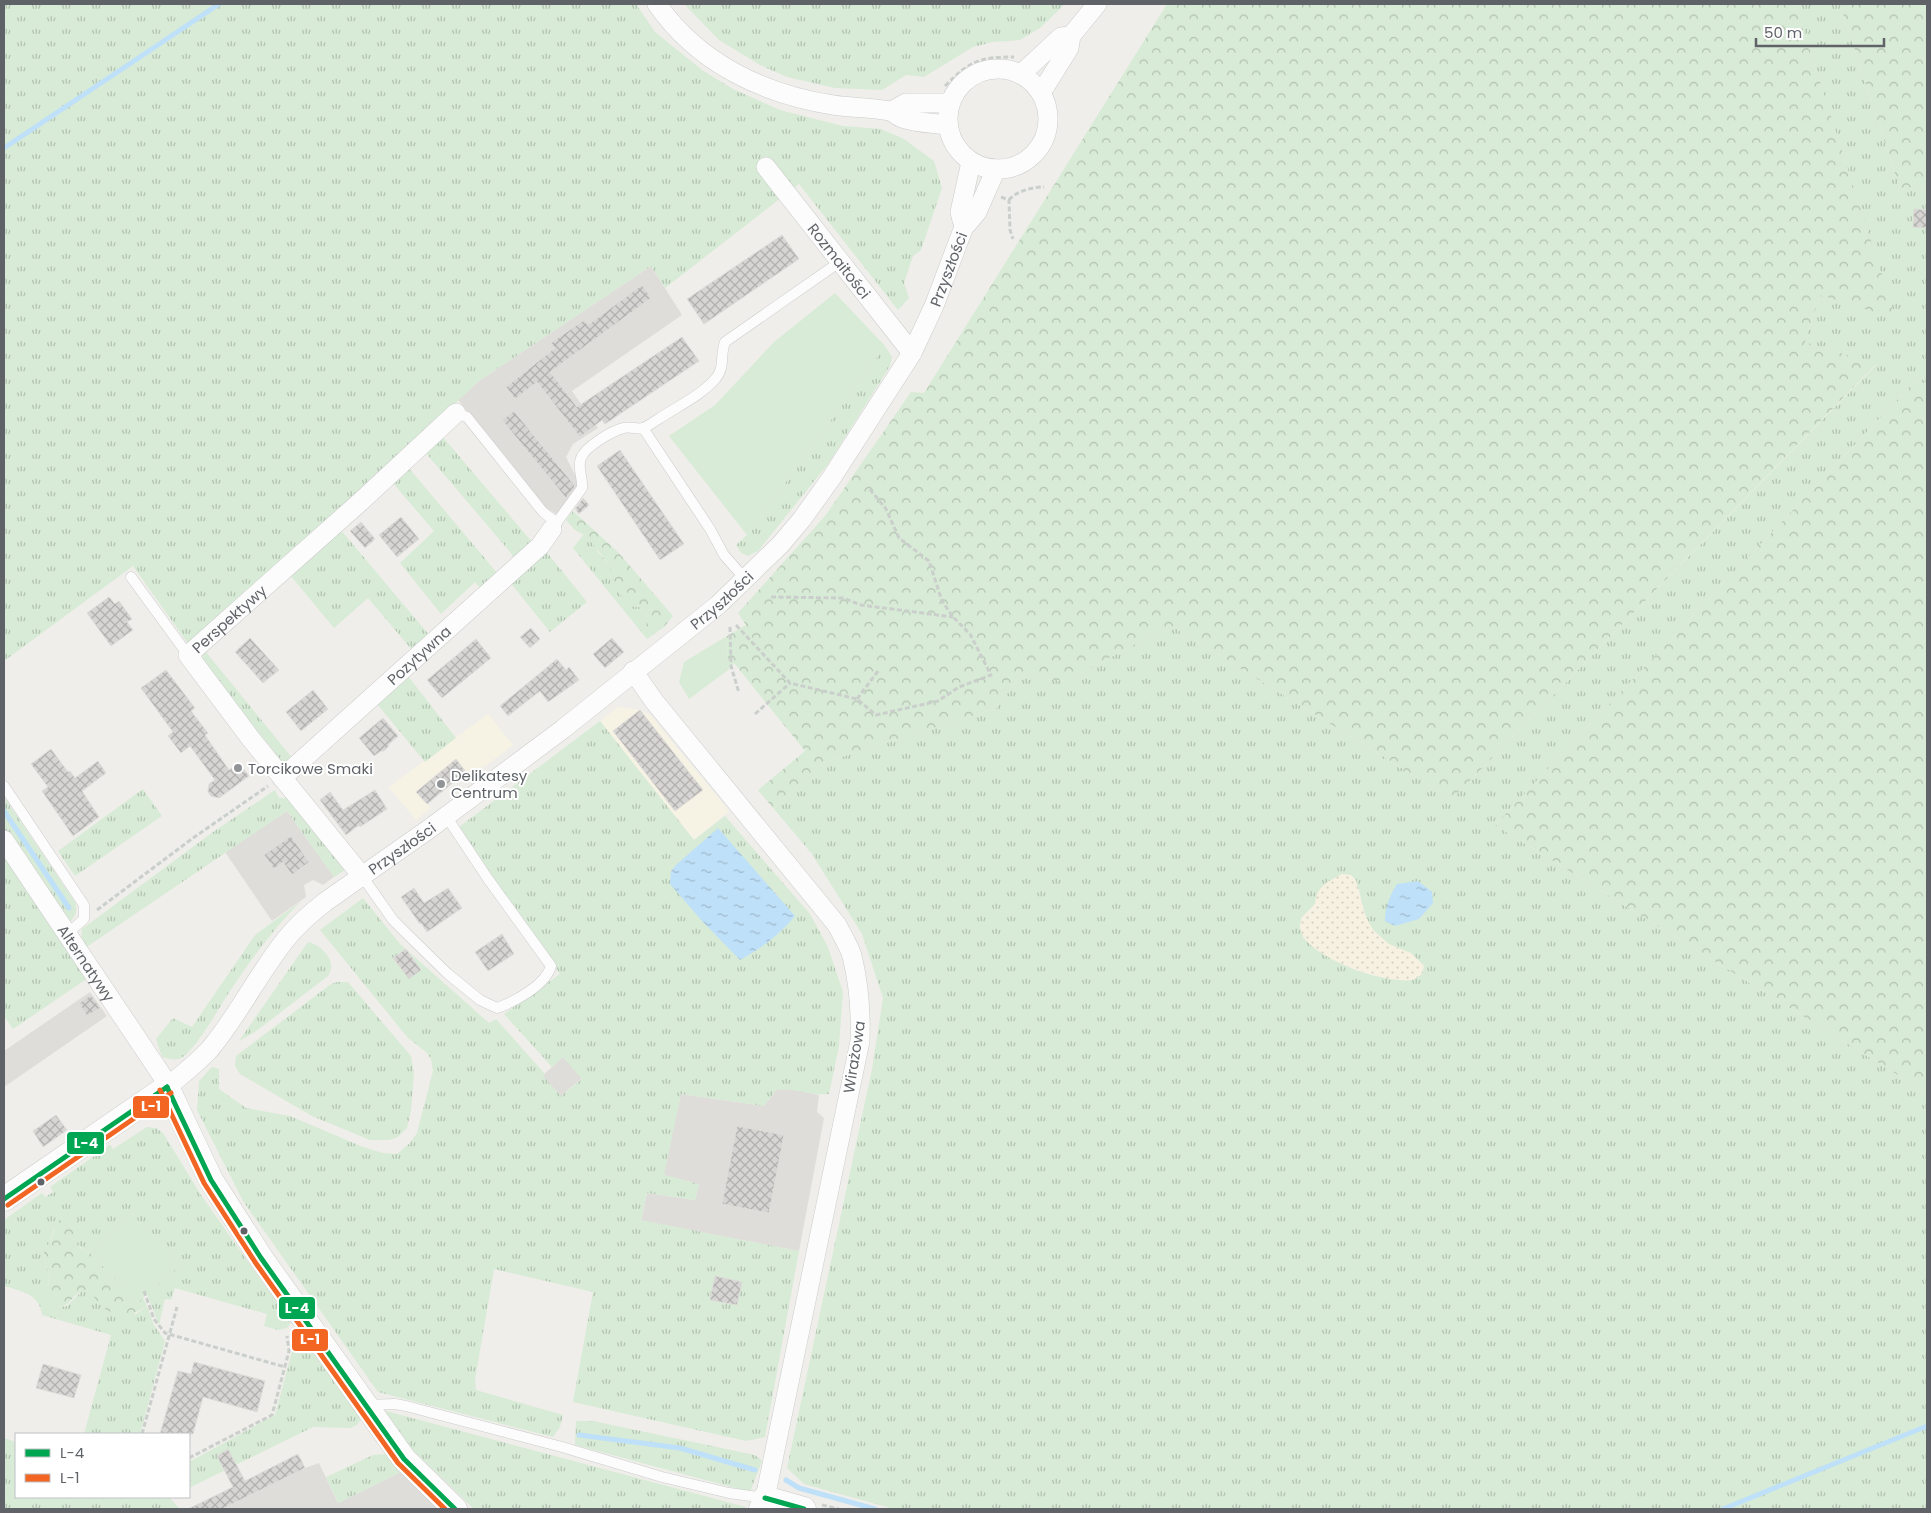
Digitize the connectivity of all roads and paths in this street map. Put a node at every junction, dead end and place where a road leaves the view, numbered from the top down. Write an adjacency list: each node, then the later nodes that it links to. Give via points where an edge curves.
1 (657, 4): 7 (street, via 702,53 761,87 833,105)
2 (1097, 4): 3 (street)
3 (1071, 36): 4 (street, via 1061,37); 5 (street, via 1069,48)
4 (1019, 65): 5 (street); 6 (street, via 982,70); 6 (path, via 980,60 968,65)
5 (1041, 93): 11 (street, via 1048,120 1042,143 1020,164)
6 (944, 97): 7 (street, via 906,103); 8 (street)
7 (892, 111): 8 (street, via 903,119)
8 (948, 126): 9 (street, via 955,146)
9 (971, 162): 11 (street); 15 (street, Przyszłości, via 960,212)
10 (766, 168): 17 (street, Rozmaitości)
11 (996, 169): 15 (street, Przyszłości, via 977,212 968,224)
12 (1044, 187): 14 (path, via 1013,195)
13 (1000, 197): 14 (path)
14 (1009, 200): 16 (path)
15 (964, 224): 18 (street, Przyszłości, via 934,306)
16 (1013, 239)
17 (841, 261): 18 (street, Rozmaitości); 20 (lane, via 725,342 717,377 705,389)
18 (912, 353): 24 (street, Przyszłości, via 802,519)
19 (456, 413): 22 (lane, via 467,417); 29 (street, Perspektywy)
20 (643, 428): 22 (lane, via 625,427 600,439 583,453 580,464 582,488); 24 (lane, via 724,555)
21 (868, 487): 26 (path, via 886,509 899,538 929,561 942,601)
22 (554, 526): 36 (street, Pozytywna, via 540,546)
23 (131, 577): 29 (lane)
24 (746, 580): 30 (street, Przyszłości)
25 (772, 597): 26 (path, via 843,598 861,605)
26 (953, 617): 34 (path, via 970,634 991,675 959,687 938,701 876,715)
27 (736, 625): 32 (path)
28 (730, 627): 33 (path, via 731,666)
29 (188, 656): 36 (street, Perspektywy)
30 (634, 671): 38 (street, Przyszłości, via 563,729); 53 (street, Wirażowa, via 654,701 837,925 851,955 859,989 860,1041)
31 (878, 671): 34 (path)
32 (790, 683): 34 (path); 35 (path)
33 (738, 693)
34 (857, 699)
35 (755, 714)
36 (282, 778): 40 (street, Perspektywy); 41 (path, via 193,838 102,907)
37 (4, 786): 41 (lane, via 84,905)
38 (446, 816): 40 (street, Przyszłości); 40 (lane, via 551,966 543,981 509,1004 497,1008 480,1000 406,934)
39 (4, 840): 42 (street, Alternatywy)
40 (362, 876): 43 (street, Przyszłości, via 325,902 286,938 210,1049)
41 (85, 912): 42 (lane, via 81,922)
42 (67, 934): 43 (street, Alternatywy)
43 (167, 1087): 44 (street); 50 (street, via 211,1180 261,1258)
44 (4, 1199)
45 (144, 1291): 47 (path, via 154,1319)
46 (177, 1307): 47 (path)
47 (169, 1335): 49 (path); 51 (path)
48 (287, 1336): 49 (path, via 289,1351)
49 (284, 1367): 52 (path, via 272,1415)
50 (365, 1405): 53 (lane, via 388,1403 406,1406 662,1477 756,1498); 54 (street, via 404,1459)
51 (142, 1433)
52 (190, 1457)
53 (763, 1504): 55 (street)
54 (455, 1509)
55 (804, 1509)

